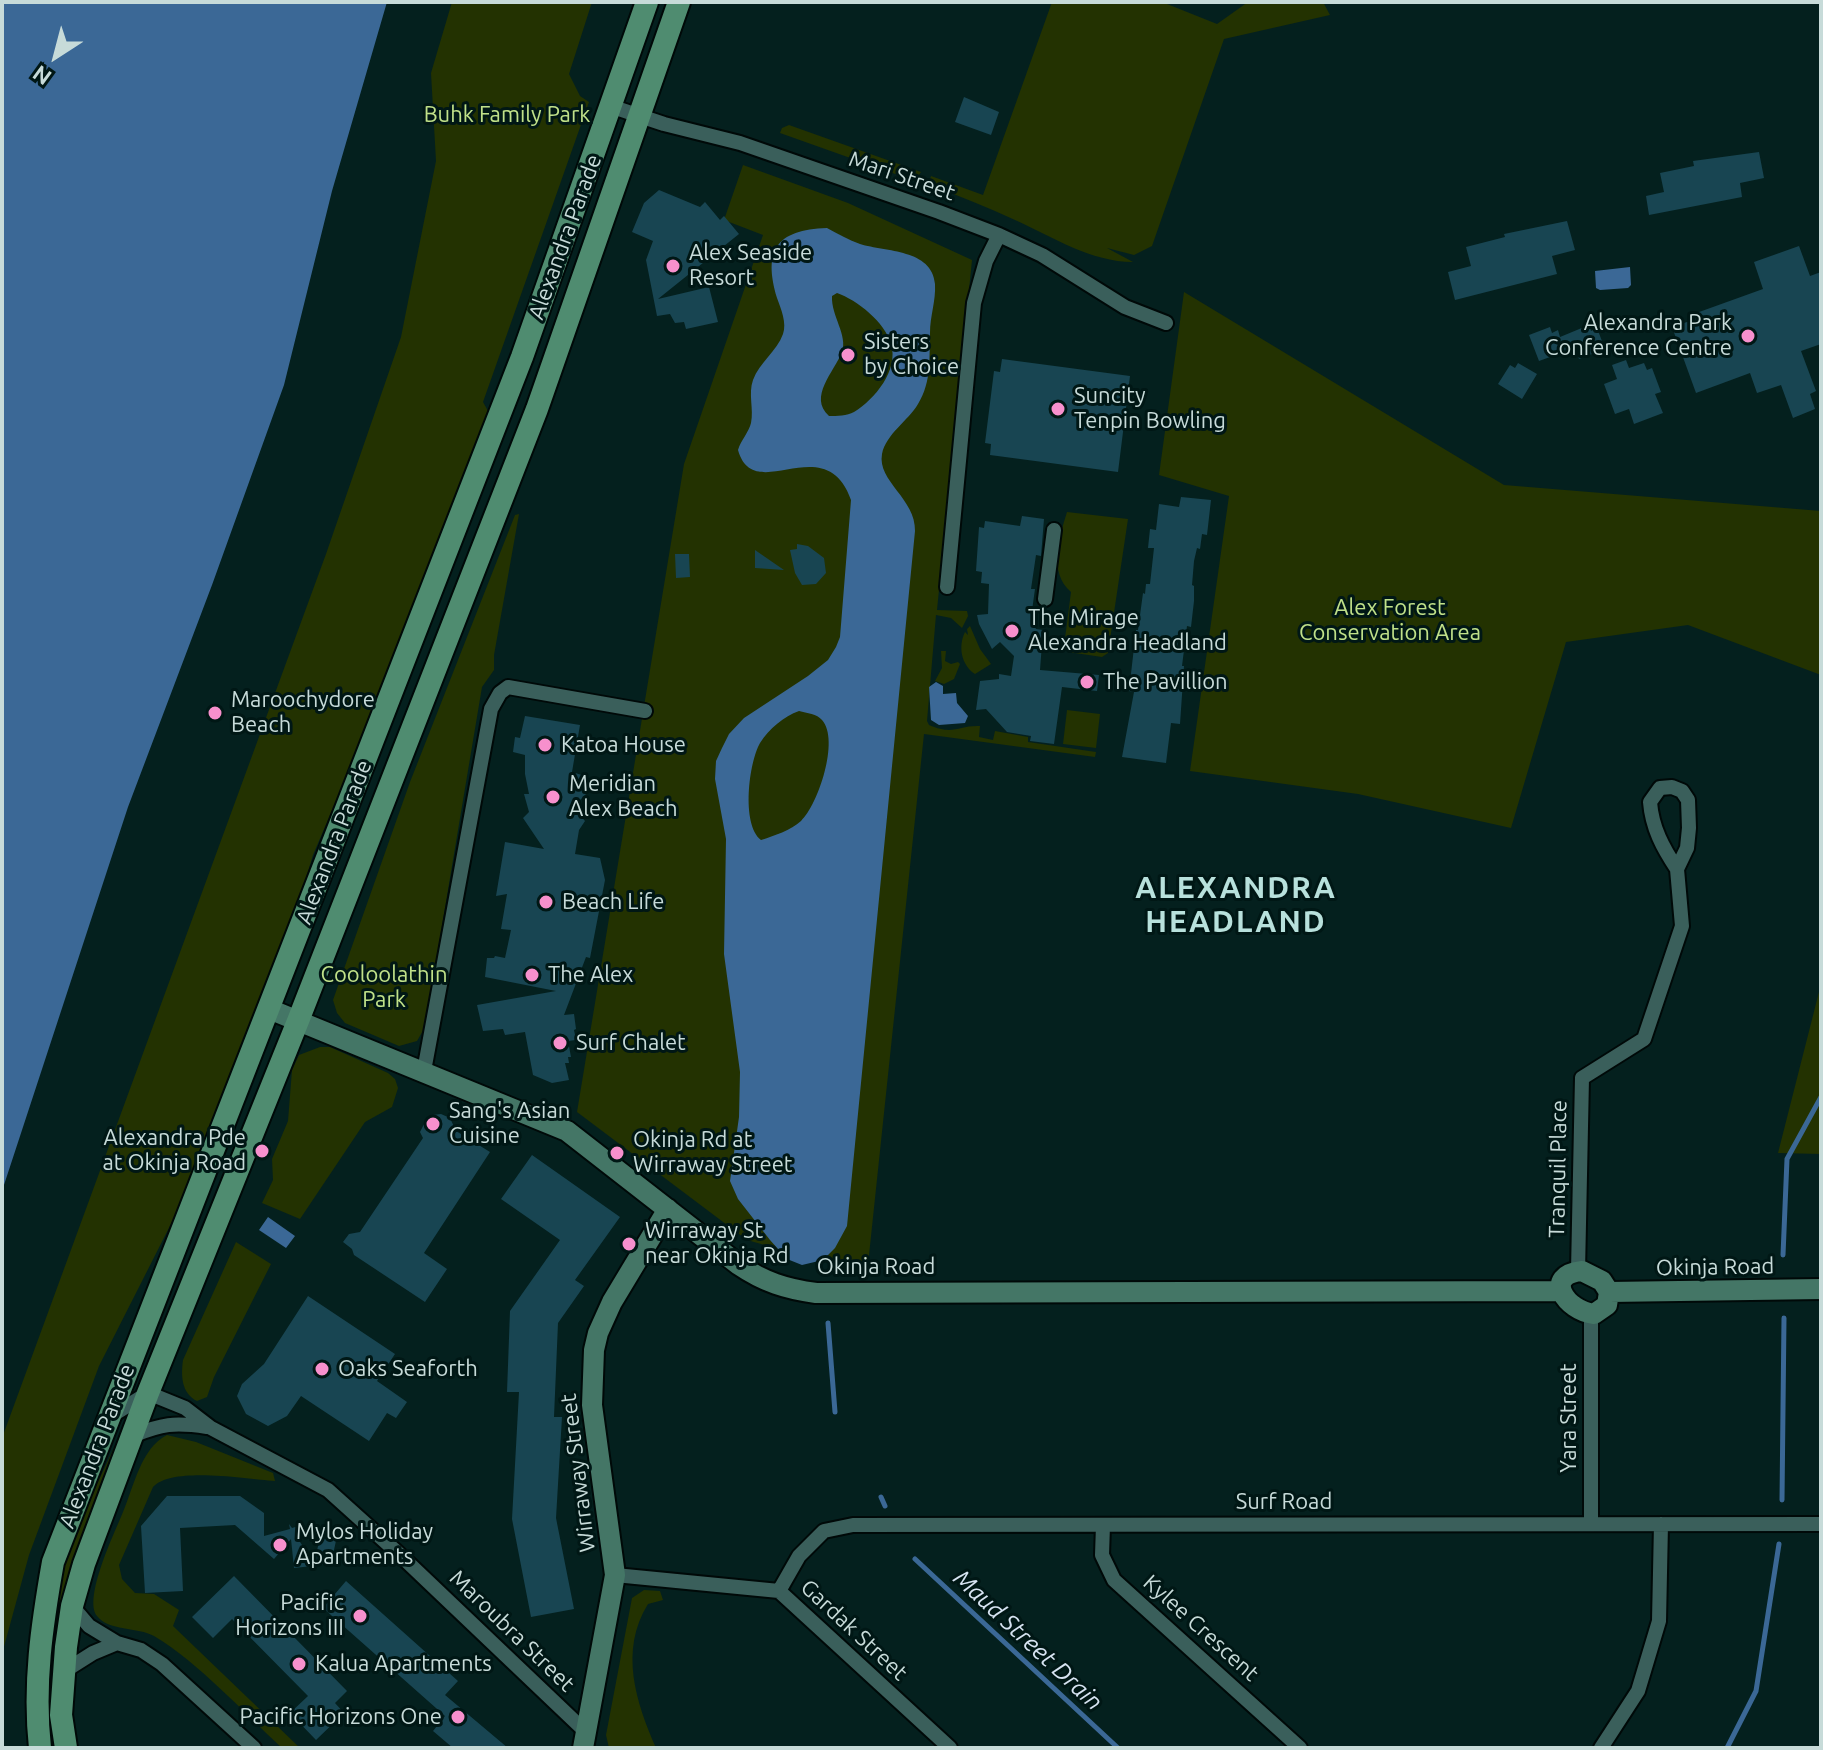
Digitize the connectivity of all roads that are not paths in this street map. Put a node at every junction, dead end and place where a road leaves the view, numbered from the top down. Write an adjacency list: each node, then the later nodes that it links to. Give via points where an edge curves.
1 (647, 2): 3 (main road, Alexandra Parade)
2 (679, 2): 4 (main road, Alexandra Parade)
3 (610, 106): 4 (street, Mari Street); 12 (main road, Alexandra Parade, via 522,357)
4 (639, 116): 5 (street, Mari Street, via 740,143); 13 (main road, Alexandra Parade, via 537,409)
5 (999, 235): 6 (street, Mari Street, via 1125,307); 8 (street, via 974,303)
6 (1166, 323)
7 (1054, 530): 9 (street)
8 (947, 587)
9 (1045, 599)
10 (645, 711): 14 (street, via 508,687 500,693 491,709)
11 (1677, 869): 11 (street, Tranquil Place, via 1651,817 1650,802 1660,788 1682,791 1688,800 1687,848); 16 (street, Tranquil Place, via 1682,926 1644,1039 1582,1078)
12 (269, 1009): 13 (street, Okinja Road); 22 (main road, Alexandra Parade)
13 (298, 1021): 14 (street, Okinja Road); 21 (main road, Alexandra Parade)
14 (424, 1071): 15 (street, Okinja Road, via 567,1131)
15 (668, 1209): 18 (street, Okinja Road, via 760,1279 816,1293); 29 (street, Wirraway Street, via 612,1302 594,1350 592,1405)
16 (1578, 1271): 18 (street, via 1565,1279); 19 (street, via 1602,1281)
17 (1821, 1289): 19 (street, Okinja Road)
18 (1560, 1291): 20 (street, via 1566,1301)
19 (1609, 1292): 20 (street, via 1607,1305)
20 (1591, 1313): 25 (street, Yara Street)
21 (148, 1393): 22 (street); 23 (street, Maroubra Street, via 185,1408); 24 (main road, Alexandra Parade)
22 (107, 1418): 35 (main road, Alexandra Parade, via 53,1562 39,1638)
23 (211, 1428): 24 (street, Maroubra Street, via 179,1423); 34 (street, Maroubra Street, via 328,1490)
24 (132, 1436): 31 (main road, Alexandra Parade)
25 (1591, 1523): 26 (street, Surf Road); 28 (street, Surf Road)
26 (1661, 1524): 27 (street, Surf Road); 40 (street, via 1659,1621 1638,1691)
27 (1821, 1524)
28 (1103, 1525): 30 (street, Surf Road, via 853,1525 824,1531 799,1556); 39 (street, Kylee Crescent, via 1102,1555 1114,1580)
29 (615, 1575): 30 (street, Gardak Street); 34 (street, Wirraway Street)
30 (779, 1591): 38 (street, Gardak Street)
31 (72, 1606): 32 (street, via 89,1626); 33 (main road, Alexandra Parade)
32 (117, 1643): 33 (street); 37 (street, via 162,1664)
33 (63, 1672): 36 (main road, Alexandra Parade)
34 (585, 1740)
35 (40, 1748)
36 (66, 1748)
37 (254, 1748)
38 (950, 1748)
39 (1300, 1748)
40 (1601, 1748)

